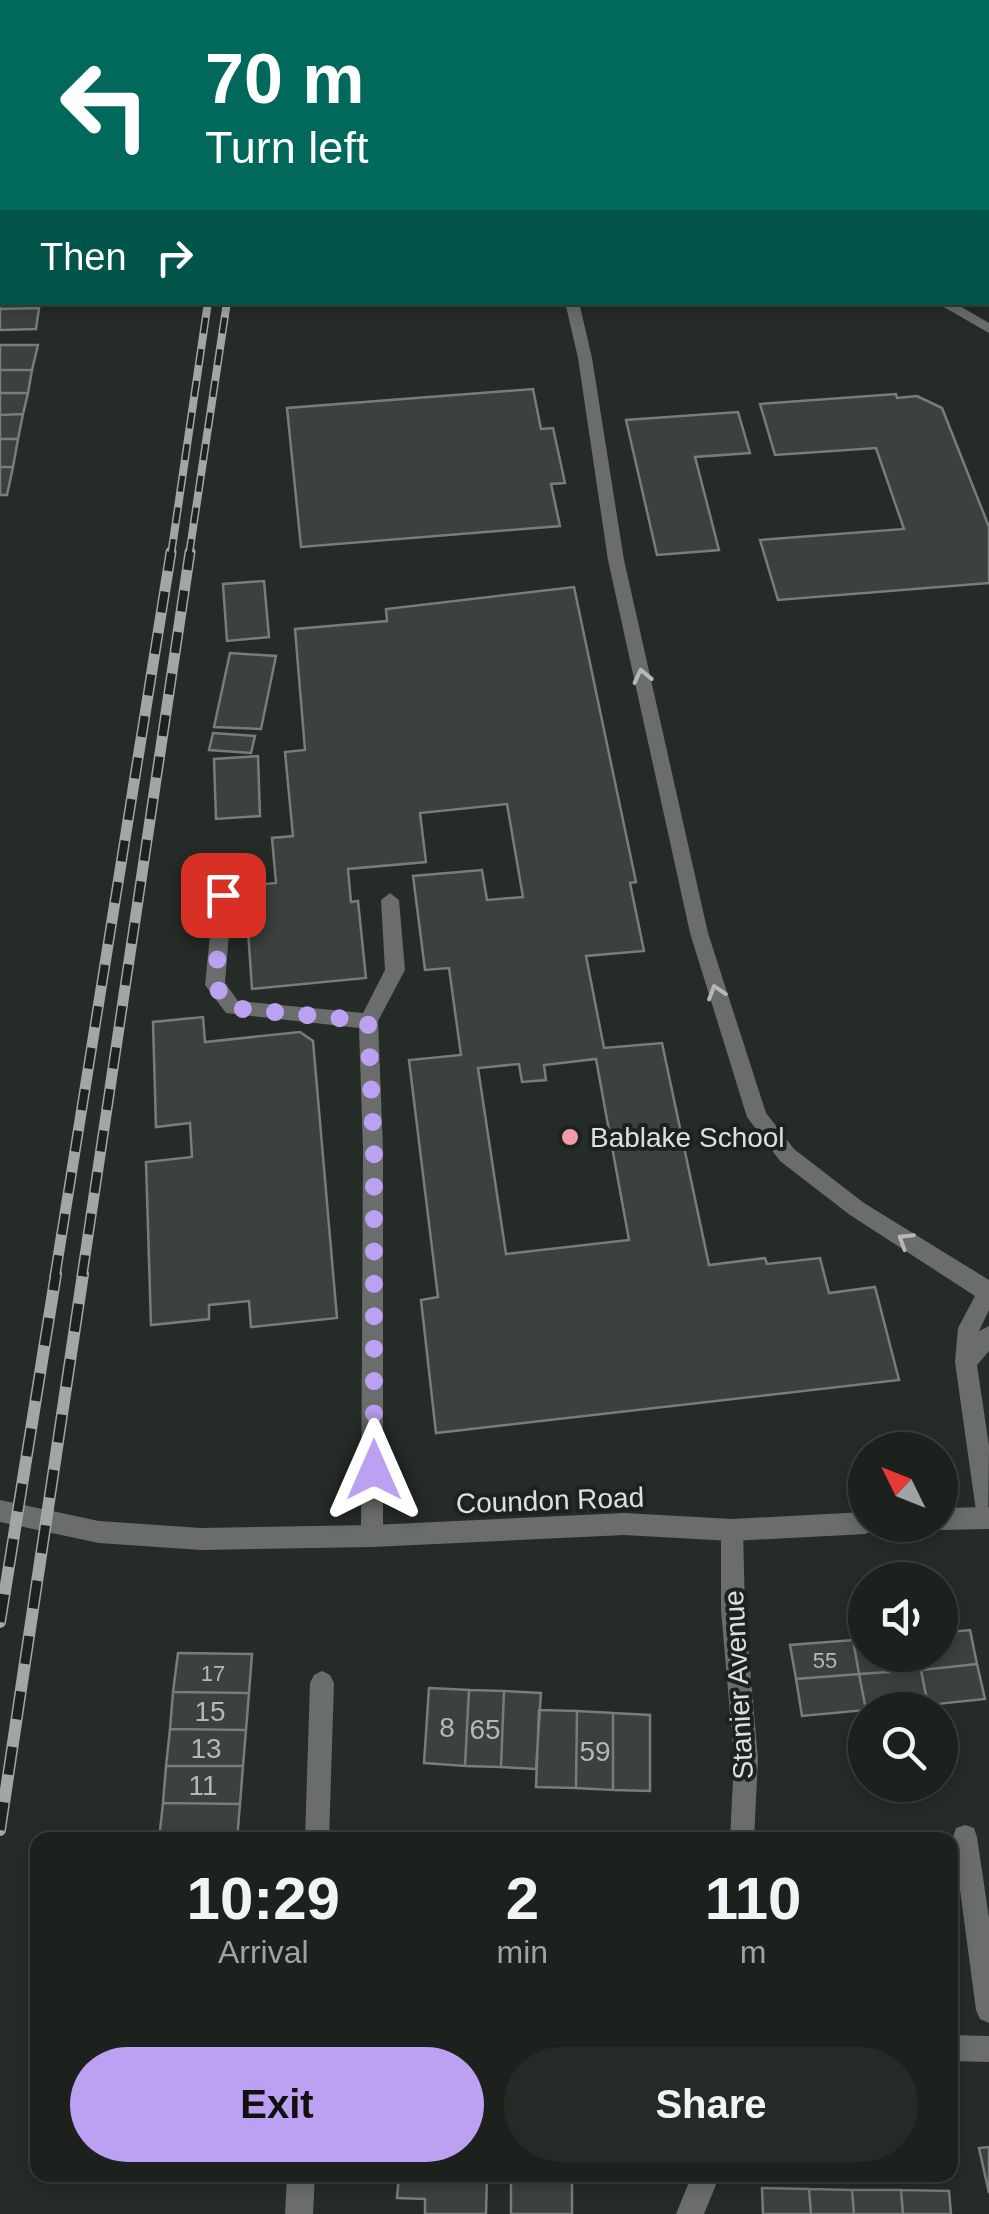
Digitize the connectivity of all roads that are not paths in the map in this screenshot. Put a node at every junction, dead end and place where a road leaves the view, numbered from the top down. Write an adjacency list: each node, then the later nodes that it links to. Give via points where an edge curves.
1 (573, 305): 7 (street, one-way to 1, via 857,1210 787,1154 758,1117 691,896 616,560)
2 (947, 305): 3 (street)
3 (989, 329)
4 (223, 895): 6 (street, via 215,986 233,1008)
5 (390, 900): 6 (street, via 396,970)
6 (368, 1021): 15 (street)
7 (988, 1290): 9 (street, via 969,1328)
8 (989, 1336): 9 (street)
9 (966, 1362): 11 (street)
10 (0, 1511): 15 (street, Coundon Road, via 137,1537)
11 (988, 1518): 12 (street)
12 (958, 1519)
13 (848, 1524): 14 (street, Coundon Road)
14 (732, 1530): 15 (street, Coundon Road, via 624,1524); 18 (street, Stanier Avenue, via 746,1759)
15 (372, 1536)
16 (322, 1683): 17 (street)
17 (317, 1832)
18 (742, 1832)
19 (965, 1836): 20 (street)
20 (989, 2010)
21 (958, 2048): 22 (street)
22 (989, 2050)
23 (301, 2182): 25 (street)
24 (703, 2182): 26 (street)
25 (299, 2214)
26 (690, 2214)

